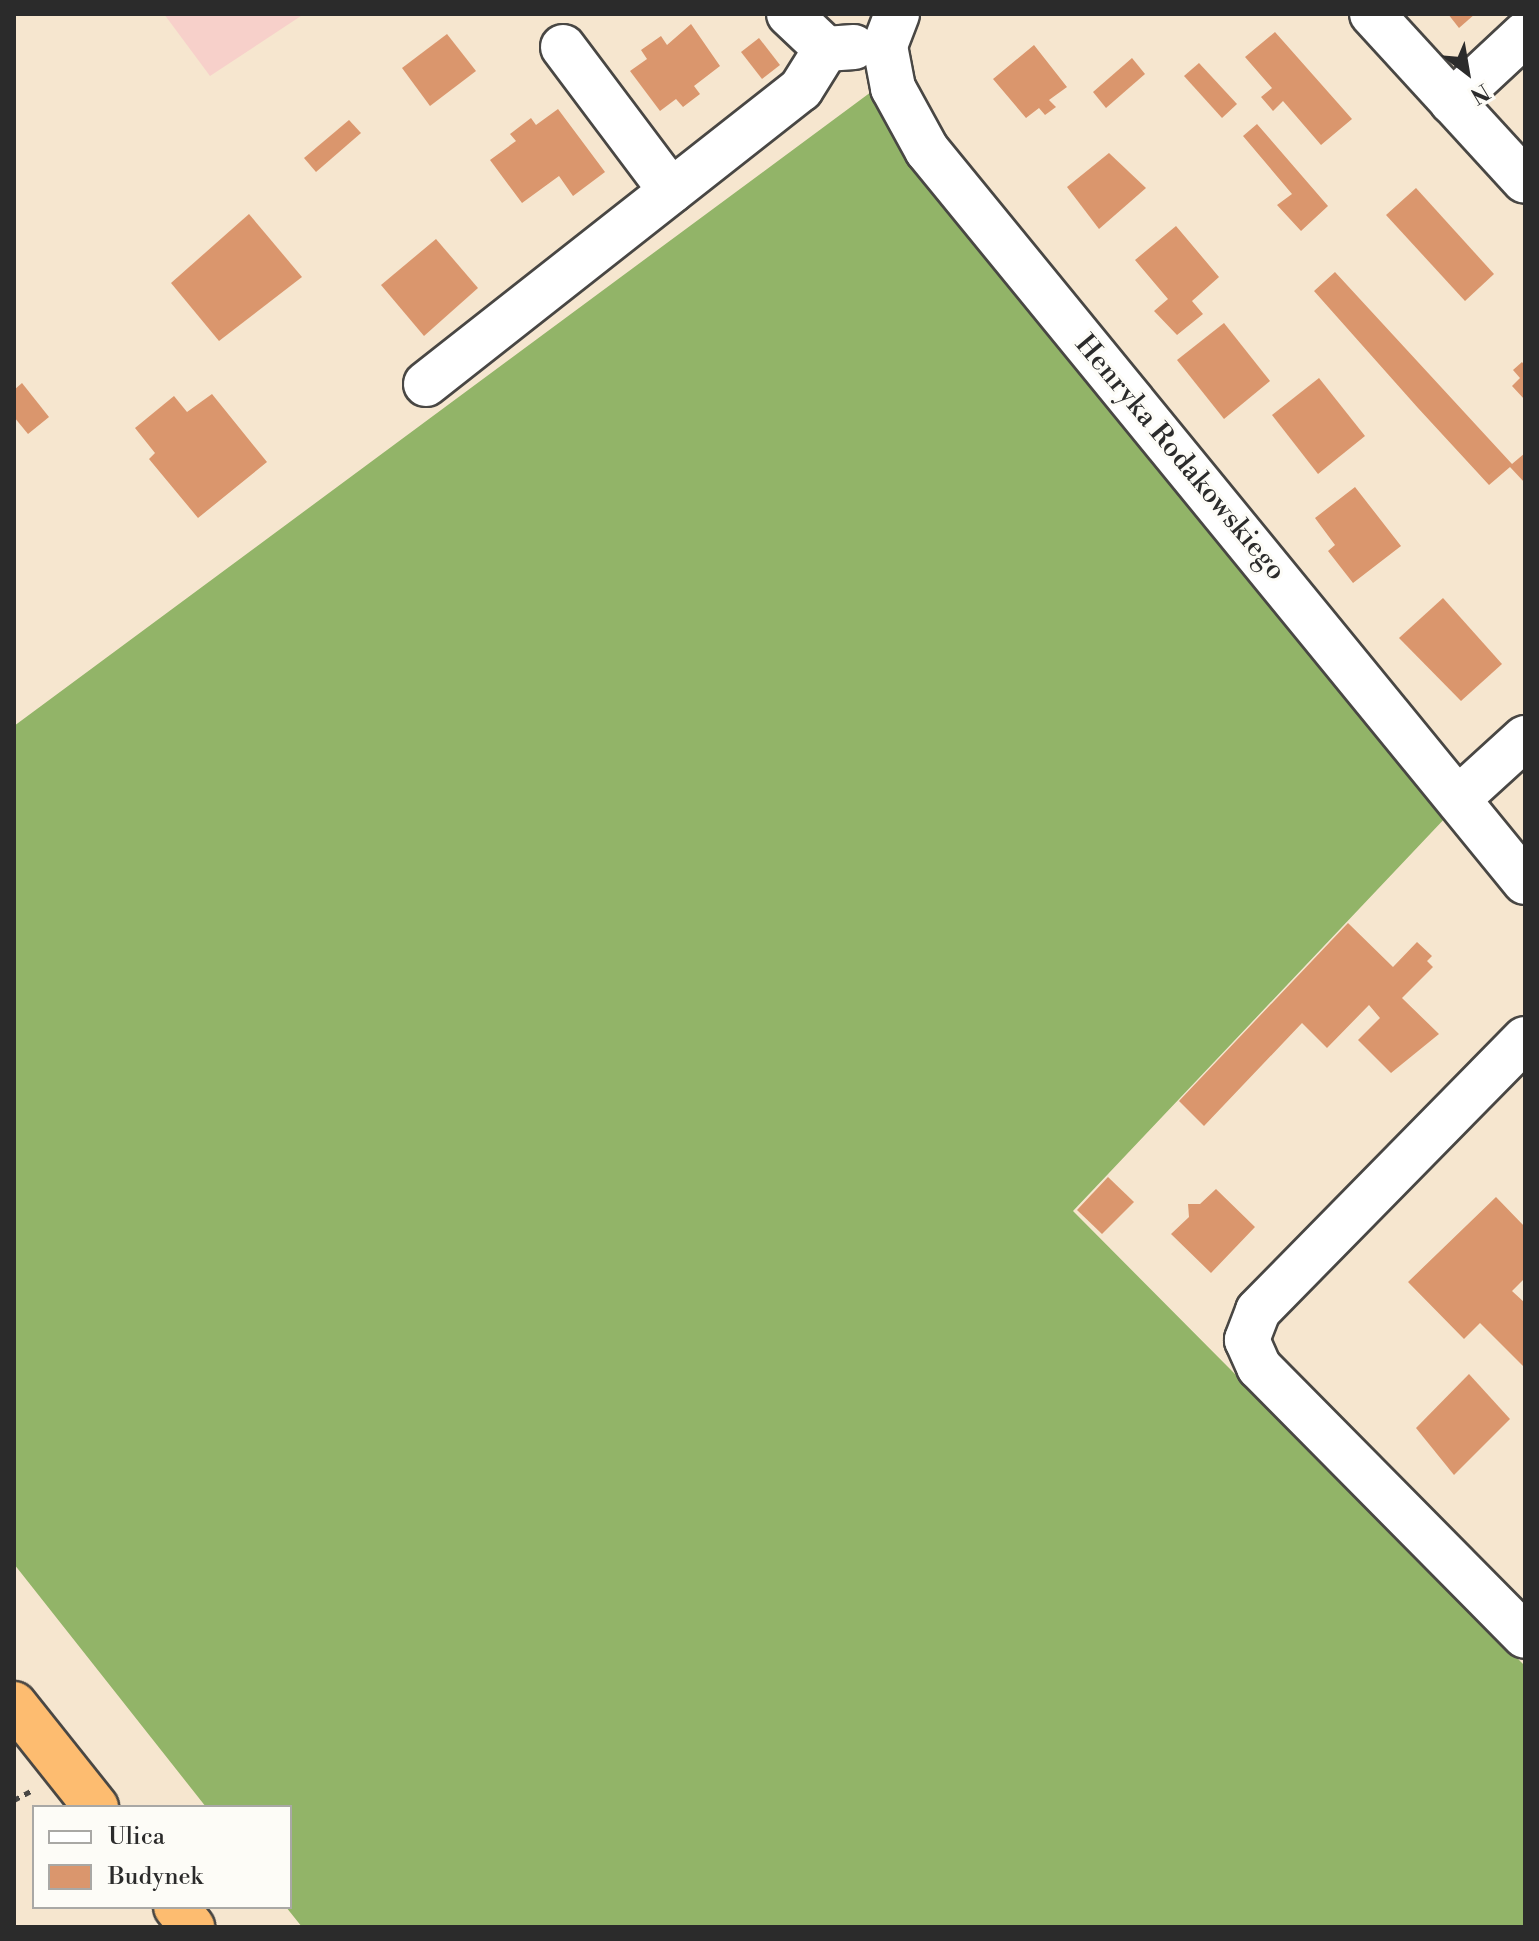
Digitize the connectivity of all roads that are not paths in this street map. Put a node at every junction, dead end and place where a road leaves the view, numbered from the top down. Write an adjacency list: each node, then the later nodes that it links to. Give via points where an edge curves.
1 (789, 14): 6 (street)
2 (1372, 14): 7 (street)
3 (891, 30): 6 (street); 12 (street, Henryka Rodakowskiego, via 893,88 927,150)
4 (1525, 34): 7 (street)
5 (563, 47): 9 (street)
6 (826, 49): 9 (street, via 801,89)
7 (1452, 102): 8 (street)
8 (1525, 181)
9 (671, 191): 10 (street)
10 (426, 384)
11 (1525, 738): 12 (street)
12 (1459, 798): 13 (street, Henryka Rodakowskiego)
13 (1525, 882)
14 (1525, 1039): 15 (street, via 1258,1311 1247,1340 1259,1367)
15 (1525, 1636)
16 (14, 1704): 17 (highway)
17 (94, 1805)
18 (178, 1909): 19 (highway)
19 (192, 1927)

